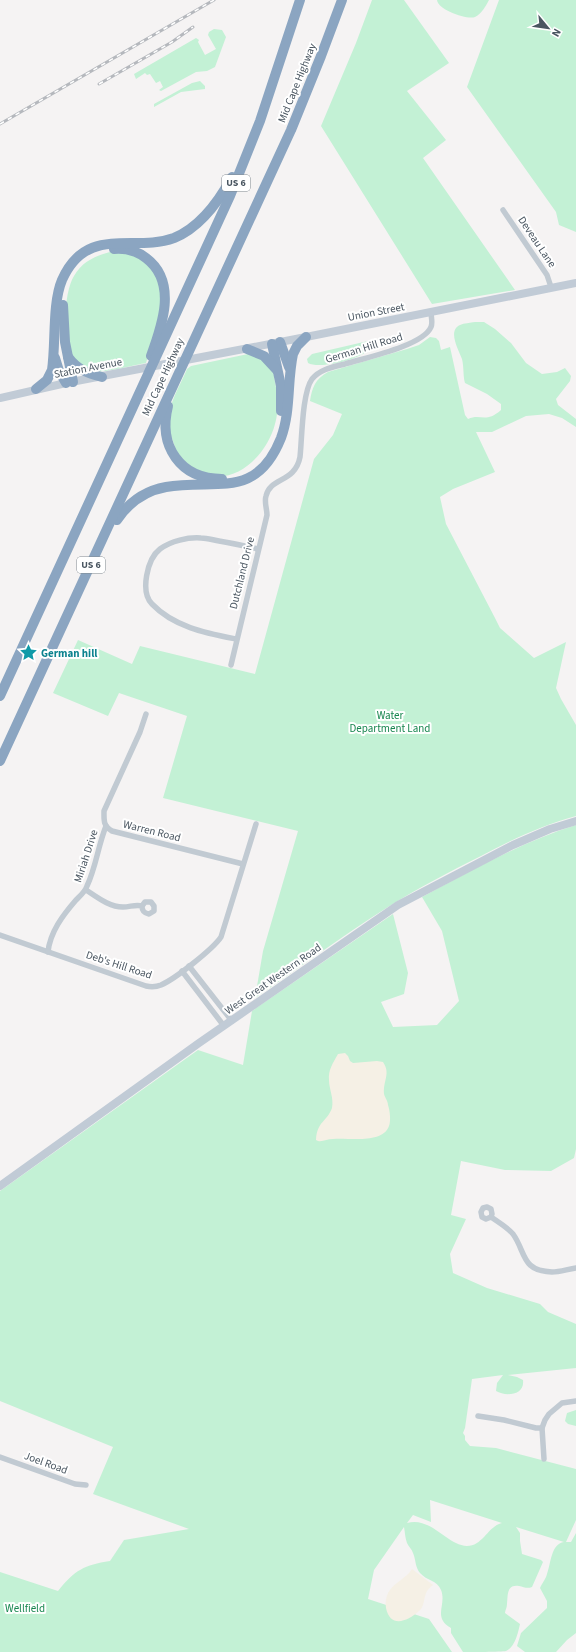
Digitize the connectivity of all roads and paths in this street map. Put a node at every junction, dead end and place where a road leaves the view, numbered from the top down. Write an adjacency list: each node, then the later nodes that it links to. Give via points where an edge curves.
1 (300, 0): 3 (highway, Mid Cape Highway / US 6)
2 (342, 0): 14 (highway, Mid Cape Highway / US 6, via 291,130)
3 (250, 146): 11 (highway, via 213,207 186,231 159,242 104,244 77,258 67,270 59,291); 13 (highway, Mid Cape Highway / US 6, via 219,221)
4 (503, 210): 6 (street, Deveau Lane, via 548,275)
5 (576, 282): 6 (street, Union Street)
6 (551, 287): 7 (street, Union Street)
7 (431, 312): 8 (street, Union Street); 21 (street, German Hill Road, via 431,327 416,341 328,368 313,378 307,392 297,468)
8 (306, 337): 9 (street, Union Street); 16 (highway, via 294,351)
9 (276, 343): 10 (street, Union Street); 15 (highway); 16 (highway, via 288,361)
10 (247, 349): 14 (street, Union Street); 15 (highway, via 264,356)
11 (54, 352): 18 (highway, via 57,366); 19 (highway, via 51,374)
12 (68, 357): 13 (highway, via 63,316 68,280 78,266 92,255 124,249 139,253 148,259 163,283 164,312); 17 (highway, via 83,372); 18 (highway)
13 (153, 359): 26 (highway, Mid Cape Highway / US 6, via 134,407)
14 (180, 365): 15 (highway, via 165,419 168,444 187,469 198,475 216,479 233,478 245,473 260,461 270,448 281,410); 17 (street, Station Avenue); 22 (highway, Mid Cape Highway / US 6)
15 (278, 371)
16 (290, 372): 22 (highway, via 283,431 276,450 261,469 232,484 168,486 147,493 126,507)
17 (102, 376): 18 (street, Station Avenue)
18 (69, 383): 19 (street, Station Avenue)
19 (36, 389): 20 (street, Station Avenue)
20 (0, 398)
21 (270, 487): 23 (street, Dutchland Drive)
22 (103, 539): 28 (highway, Mid Cape Highway / US 6)
23 (258, 548): 24 (street, Dutchland Drive); 24 (street, via 201,538 178,541 156,553 146,578 148,599 164,614 194,630)
24 (236, 639): 25 (street, Dutchland Drive)
25 (230, 665)
26 (0, 696)
27 (146, 714): 31 (street, via 104,811)
28 (0, 761)
29 (576, 821): 39 (street, West Great Western Road, via 513,845 410,898)
30 (256, 824): 32 (street, Deb's Hill Road)
31 (106, 826): 32 (street, Warren Road, via 112,831); 33 (street, Miriah Drive)
32 (243, 864): 37 (street, Deb's Hill Road, via 221,937)
33 (86, 890): 34 (street, via 112,905); 36 (street, Miriah Drive, via 72,904 58,925 51,938)
34 (142, 906)
35 (0, 935): 36 (street, Deb's Hill Road)
36 (48, 952): 38 (street, Deb's Hill Road, via 150,986 164,984)
37 (189, 966): 38 (street, Deb's Hill Road); 39 (street)
38 (182, 971): 40 (street)
39 (232, 1021): 40 (street, West Great Western Road)
40 (224, 1026): 41 (street, West Great Western Road)
41 (0, 1186)
42 (490, 1217): 43 (street, via 512,1234 523,1257 531,1266 552,1272)
43 (576, 1268)
44 (576, 1401): 46 (street, via 562,1403 545,1420)
45 (478, 1416): 46 (street)
46 (542, 1428): 48 (street)
47 (0, 1457): 49 (street, Joel Road, via 75,1484)
48 (544, 1459)
49 (86, 1485)

